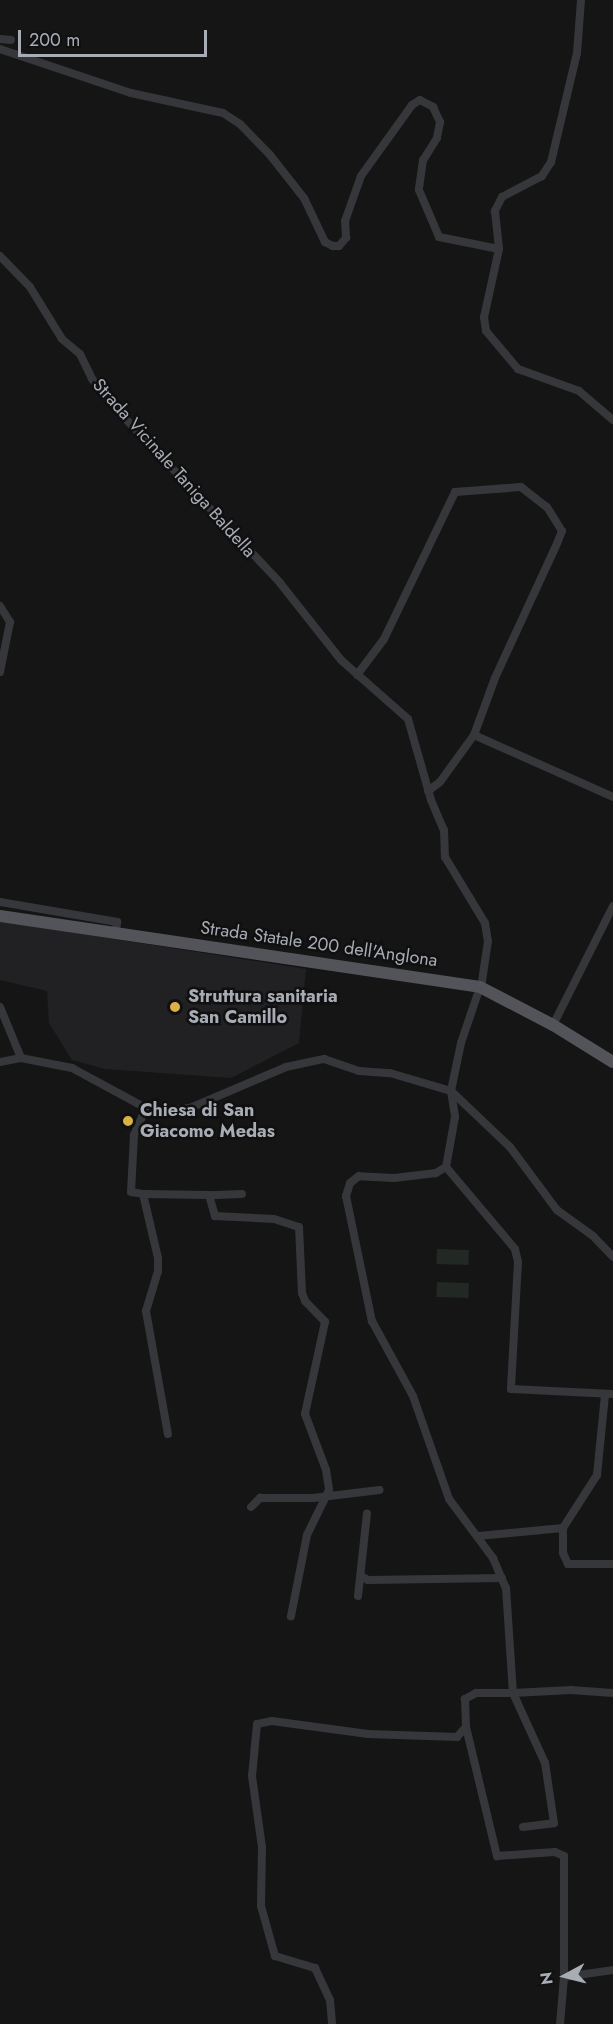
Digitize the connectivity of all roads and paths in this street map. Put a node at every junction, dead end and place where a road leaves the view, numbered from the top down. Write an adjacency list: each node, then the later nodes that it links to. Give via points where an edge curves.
1 (581, 0): 5 (street, via 577,53 551,162 542,176 502,197 495,211)
2 (0, 39): 3 (street)
3 (11, 40)
4 (0, 49): 5 (street, via 131,93 223,113 240,124 270,155 304,198 325,242 333,246 339,246 346,238 345,220 361,176 412,105 420,100 432,107 440,122 438,138 423,160 419,190 439,237)
5 (499, 249): 7 (street, via 484,317 486,331 518,369 579,391)
6 (0, 256): 10 (street, Strada Vicinale Taniga Baldella, via 30,287 62,339 80,354 92,379 121,414 280,583)
7 (613, 420)
8 (0, 606): 9 (street, via 10,622)
9 (0, 672)
10 (357, 675): 11 (street, via 384,639 455,492 521,487 547,507 562,531); 12 (street, Strada Vicinale Taniga Baldella, via 408,719)
11 (474, 735): 12 (street); 13 (street)
12 (429, 791): 18 (street, Strada Vicinale Taniga Baldella, via 444,830 445,857 485,923)
13 (613, 797)
14 (0, 902): 17 (street, via 117,922)
15 (613, 906): 23 (street)
16 (0, 916): 17 (main road, Strada Statale 200 dell'Anglona)
17 (116, 932): 19 (main road, Strada Statale 200 dell'Anglona)
18 (485, 966): 19 (street, via 475,981); 20 (street, Strada Vicinale Taniga Baldella); 21 (street, Strada Vicinale Taniga Baldella, via 486,981)
19 (464, 984): 20 (main road, Strada Statale 200 dell'Anglona)
20 (480, 987): 21 (main road, Strada Statale 200 dell'Anglona); 27 (street, Strada Vicinale Taniga Baldella, via 461,1043)
21 (497, 996): 23 (main road, Strada Statale 200 dell'Anglona)
22 (0, 1007): 24 (street)
23 (553, 1025): 26 (main road, Strada Statale 200 dell'Anglona)
24 (21, 1058): 25 (street); 28 (street, via 72,1068)
25 (0, 1062)
26 (613, 1062)
27 (452, 1091): 28 (street, via 390,1073 359,1071 324,1059 286,1067 190,1108); 29 (street, Strada Vicinale Taniga Baldella, via 455,1117); 33 (street, via 510,1147 557,1209)
28 (146, 1108): 30 (street, via 134,1135 131,1179 131,1192)
29 (446, 1167): 34 (street, via 515,1250 518,1263 511,1389); 41 (street, via 436,1173 394,1178 359,1176 350,1182 346,1196 372,1322 413,1396 449,1499)
30 (143, 1194): 32 (street); 35 (street, via 158,1270 146,1311 149,1343 160,1377)
31 (242, 1194): 32 (street)
32 (209, 1195): 37 (street, via 215,1216 274,1219 298,1227 302,1293 325,1322 305,1414 326,1470)
33 (613, 1257)
34 (609, 1395): 40 (street, via 597,1475)
35 (168, 1434)
36 (380, 1490): 37 (street)
37 (326, 1496): 38 (street, via 260,1498); 46 (street, via 307,1534)
38 (251, 1507)
39 (367, 1513): 43 (street)
40 (563, 1528): 41 (street); 42 (street, via 563,1553 568,1564)
41 (478, 1536): 44 (street)
42 (613, 1564)
43 (361, 1576): 44 (street, via 368,1580); 45 (street)
44 (501, 1578): 47 (street, via 506,1588)
45 (358, 1596)
46 (291, 1617)
47 (513, 1693): 48 (street); 49 (street, via 476,1693 465,1699); 50 (street, via 545,1763 554,1823)
48 (613, 1693)
49 (466, 1727): 52 (street, via 497,1856 555,1852 564,1856); 53 (street, via 457,1737 368,1734 272,1721 257,1724 252,1776 262,1847 261,1906 275,1956 315,1968 330,2000)
50 (523, 1827)
51 (613, 1970): 52 (street)
52 (564, 1977): 54 (street)
53 (332, 2024)
54 (560, 2024)

